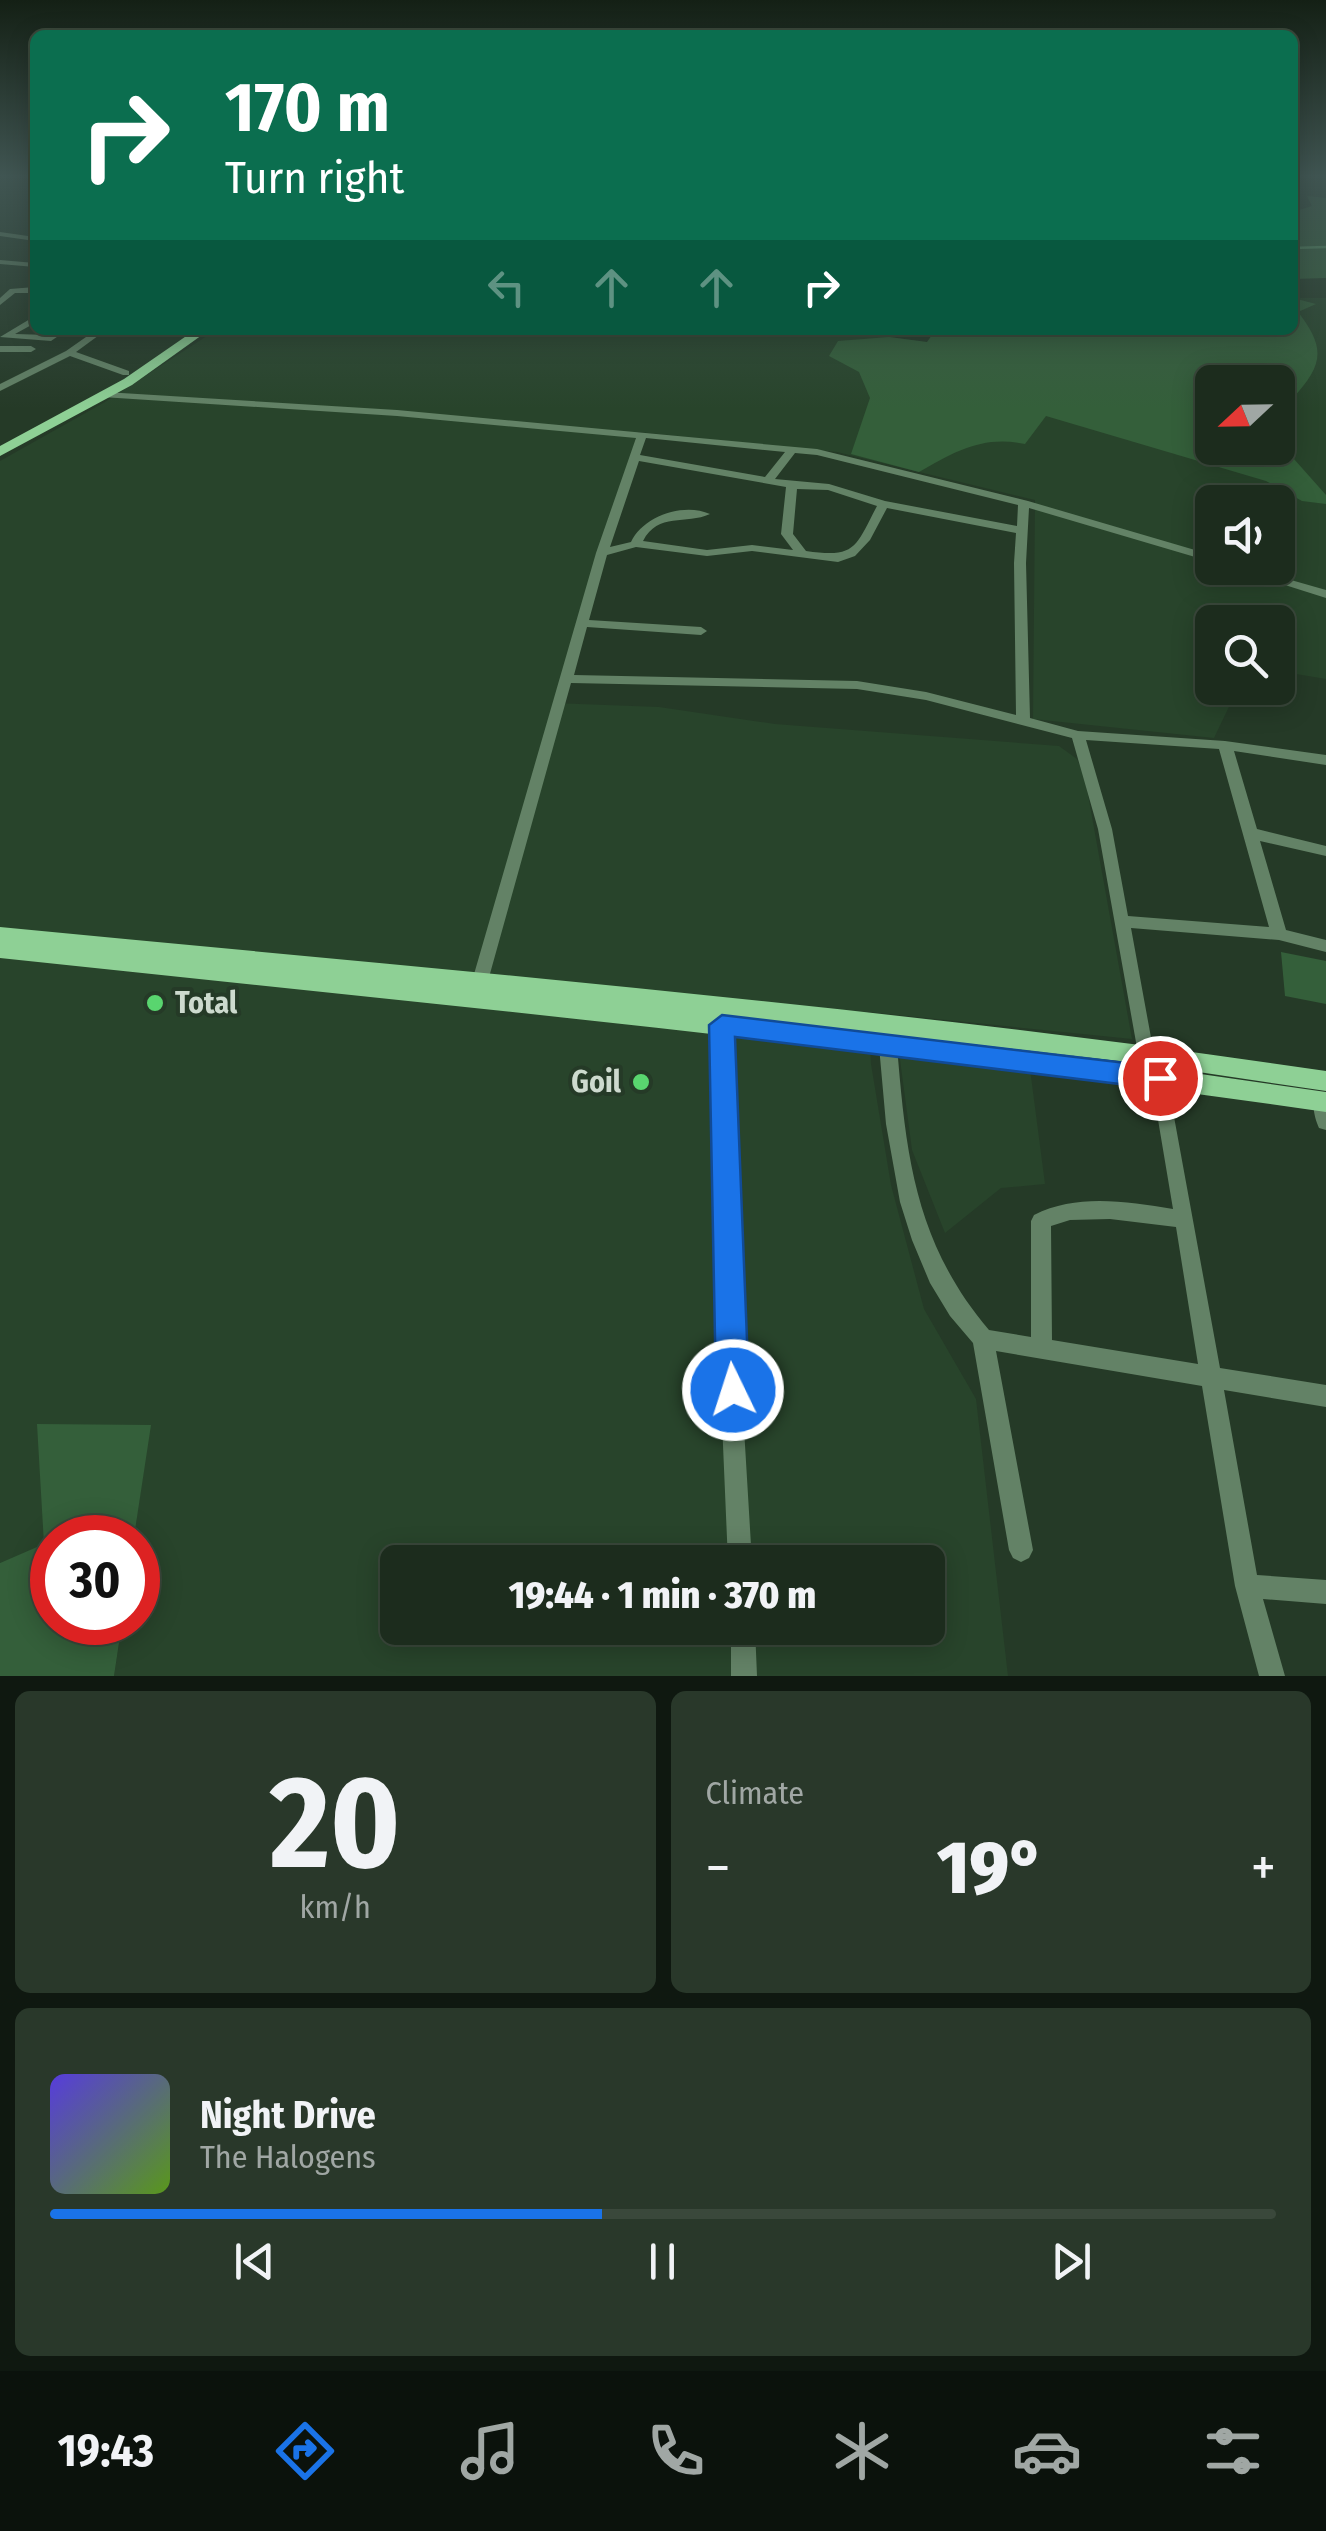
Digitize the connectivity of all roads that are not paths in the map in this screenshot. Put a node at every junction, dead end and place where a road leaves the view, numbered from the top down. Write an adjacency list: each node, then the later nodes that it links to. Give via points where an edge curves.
1 (0, 262): 2 (street)
2 (30, 265)
3 (0, 289): 4 (street)
4 (12, 290): 5 (street); 6 (street)
5 (30, 290)
6 (0, 302)
7 (30, 322): 12 (street)
8 (56, 335): 12 (street)
9 (95, 335): 15 (street)
10 (183, 335): 16 (main road)
11 (195, 335): 20 (main road)
12 (2, 336)
13 (0, 349): 14 (street)
14 (31, 349)
15 (69, 354): 16 (street); 18 (street)
16 (126, 373): 22 (main road)
17 (0, 378): 18 (street)
18 (12, 382): 19 (street)
19 (0, 388)
20 (104, 395): 21 (street); 24 (main road)
21 (642, 435): 23 (street); 25 (street)
22 (0, 443)
23 (792, 450): 26 (street); 28 (street, via 865,461)
24 (0, 452)
25 (635, 457): 26 (street); 33 (street)
26 (768, 480): 27 (street)
27 (792, 485): 29 (street, via 829,487); 35 (street, via 787,534)
28 (1024, 502): 31 (street); 34 (street)
29 (884, 504): 31 (street); 35 (street, via 851,554)
30 (704, 514): 32 (street, via 662,518 639,533)
31 (1023, 532): 41 (street)
32 (636, 544): 33 (street); 35 (street)
33 (602, 552): 38 (street)
34 (1195, 555)
35 (803, 556)
36 (1295, 585): 37 (street)
37 (1326, 594)
38 (582, 622): 39 (street); 40 (street)
39 (701, 631)
40 (567, 678): 41 (street, via 857,685); 52 (street)
41 (1023, 722): 42 (street)
42 (1078, 735): 43 (street); 47 (street)
43 (1225, 745): 44 (street); 45 (street)
44 (1326, 760)
45 (1250, 834): 46 (street); 48 (street)
46 (1326, 850)
47 (1122, 922): 48 (street); 55 (street)
48 (1279, 934): 50 (street)
49 (0, 935): 52 (main road)
50 (1326, 946)
51 (0, 950): 52 (main road)
52 (477, 992): 53 (main road); 55 (main road)
53 (722, 1025): 54 (main road); 63 (street)
54 (888, 1046): 56 (main road); 59 (street, via 901,1165 920,1230 947,1298)
55 (1145, 1054): 57 (main road)
56 (1160, 1078): 57 (main road); 58 (street)
57 (1325, 1102)
58 (1184, 1220): 60 (street, via 1110,1211 1051,1214 1041,1221); 61 (street)
59 (982, 1339): 60 (street); 64 (street)
60 (1042, 1349): 61 (street)
61 (1213, 1377): 62 (street); 65 (street)
62 (1326, 1396)
63 (739, 1545)
64 (1020, 1550)
65 (1246, 1586): 66 (street); 69 (street)
66 (1326, 1592)
67 (743, 1645): 68 (street)
68 (744, 1676)
69 (1272, 1676)

